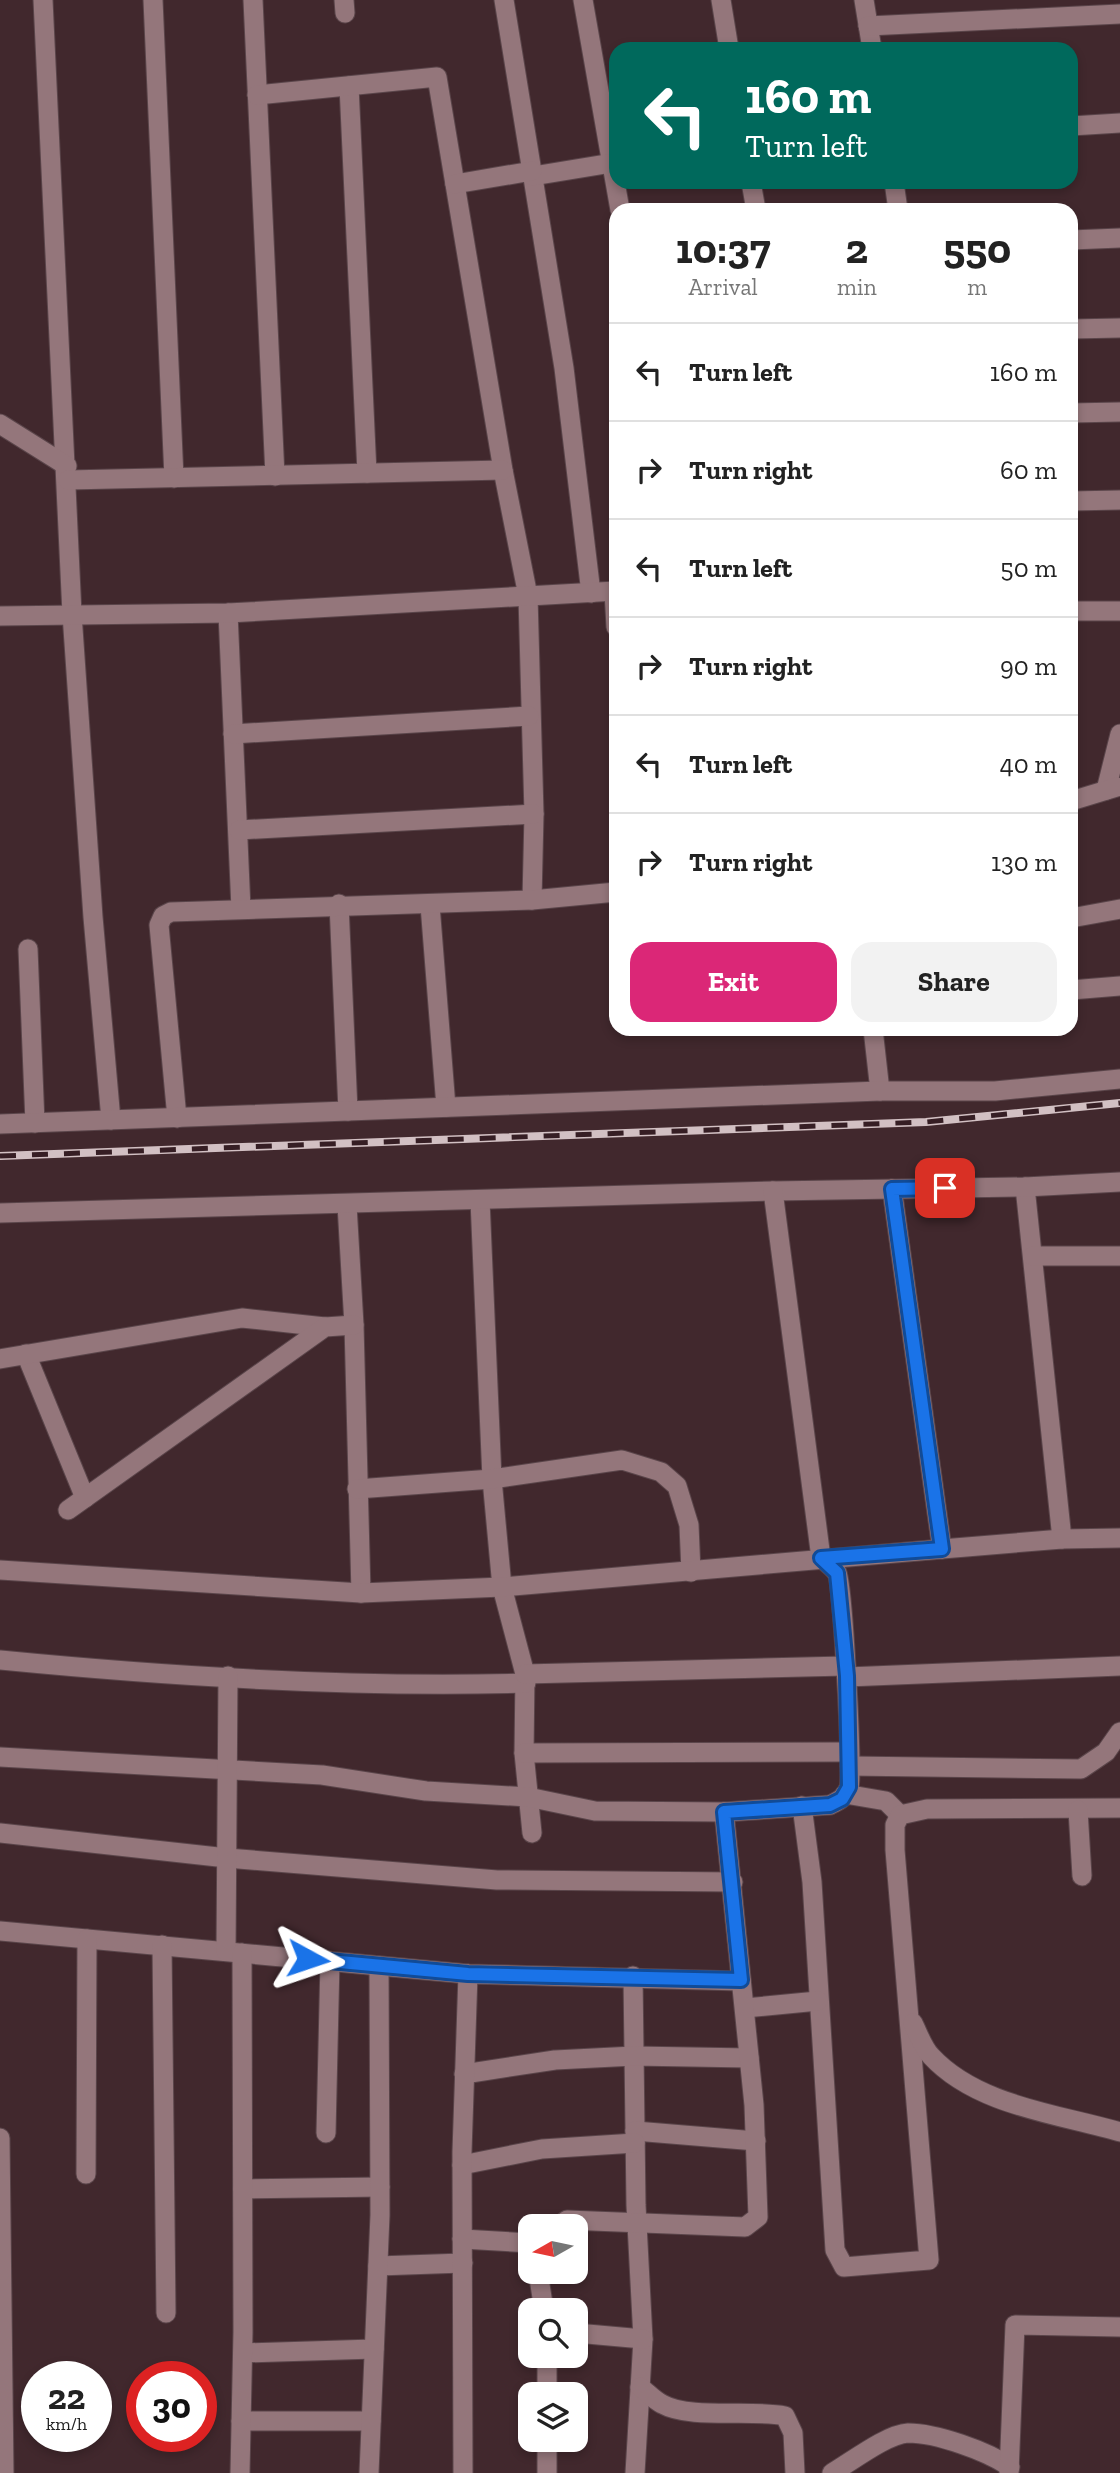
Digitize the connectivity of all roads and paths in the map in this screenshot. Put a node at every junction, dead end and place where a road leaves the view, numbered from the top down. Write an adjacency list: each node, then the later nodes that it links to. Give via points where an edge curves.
1 (43, 0): 28 (street)
2 (153, 0): 31 (street)
3 (253, 0): 13 (street)
4 (504, 0): 18 (street)
5 (583, 0): 16 (street)
6 (721, 0): 10 (street)
7 (864, 0): 9 (street)
8 (1120, 14): 9 (street)
9 (868, 26): 11 (street)
10 (728, 42)
11 (871, 42)
12 (349, 86): 13 (street); 19 (street, via 437,77); 29 (street)
13 (257, 95): 30 (street)
14 (1120, 123): 15 (street)
15 (1078, 126)
16 (609, 146)
17 (609, 163): 18 (street)
18 (533, 174): 19 (street); 35 (street, via 564,368)
19 (455, 184): 27 (street)
20 (1120, 238): 21 (street)
21 (1078, 240)
22 (1120, 328): 23 (street)
23 (1078, 329)
24 (1120, 412): 25 (street)
25 (1078, 413)
26 (0, 424): 28 (street)
27 (503, 470): 29 (street); 36 (street)
28 (67, 473): 31 (street); 40 (street)
29 (367, 474): 30 (street)
30 (275, 476): 31 (street)
31 (174, 478)
32 (1120, 500): 33 (street)
33 (1078, 501)
34 (609, 592): 35 (street)
35 (591, 593): 36 (street)
36 (528, 596): 39 (street); 42 (street)
37 (1078, 611): 38 (street)
38 (1120, 611)
39 (228, 613): 40 (street); 43 (street)
40 (72, 614): 41 (street); 65 (street)
41 (0, 617)
42 (529, 716): 43 (street); 47 (street)
43 (233, 734): 48 (street)
44 (1120, 734): 45 (street)
45 (1113, 788): 46 (street)
46 (1078, 800)
47 (534, 814): 48 (street); 50 (street)
48 (239, 830): 53 (street)
49 (609, 893): 50 (street)
50 (532, 900): 52 (street)
51 (340, 904): 52 (street); 53 (street); 63 (street)
52 (430, 905): 62 (street)
53 (241, 909): 64 (street, via 171,912 159,925)
54 (1120, 909): 55 (street)
55 (1078, 917)
56 (28, 949): 66 (street)
57 (1120, 986): 58 (street)
58 (1078, 989)
59 (874, 1036): 61 (street)
60 (1120, 1079): 61 (street, via 995,1091)
61 (880, 1091): 62 (street)
62 (446, 1107): 63 (street)
63 (348, 1111): 64 (street)
64 (177, 1118): 65 (street)
65 (111, 1120): 66 (street)
66 (36, 1123): 67 (street)
67 (0, 1124)
68 (1120, 1182): 69 (street)
69 (1026, 1187): 70 (street); 75 (street)
70 (892, 1189): 71 (street); 87 (street)
71 (773, 1191): 72 (street); 88 (street)
72 (480, 1200): 73 (street); 81 (street)
73 (347, 1205): 74 (street); 77 (street)
74 (0, 1213)
75 (1033, 1256): 76 (street); 86 (street)
76 (1120, 1256)
77 (354, 1325): 78 (street); 82 (street)
78 (325, 1326): 79 (street, via 242,1318); 83 (street)
79 (26, 1354): 80 (street); 83 (street)
80 (0, 1359)
81 (492, 1479): 82 (street); 90 (street, via 622,1460 661,1472 677,1486 689,1525); 91 (street)
82 (357, 1489): 92 (street)
83 (85, 1498): 84 (street)
84 (68, 1510)
85 (1120, 1538): 86 (street)
86 (1062, 1539): 87 (street)
87 (942, 1549): 88 (street)
88 (821, 1558): 90 (street); 95 (street, via 837,1573)
89 (0, 1570): 92 (street)
90 (691, 1572): 91 (street)
91 (502, 1587): 92 (street); 97 (street)
92 (361, 1593)
93 (0, 1660): 96 (street)
94 (1120, 1666): 95 (street)
95 (846, 1671): 97 (street); 101 (street)
96 (228, 1676): 97 (street, via 423,1686); 102 (street)
97 (525, 1678): 99 (street)
98 (1120, 1732): 101 (street, via 1106,1752 1081,1769)
99 (524, 1753): 101 (street); 104 (street)
100 (0, 1757): 102 (street)
101 (849, 1759): 103 (street)
102 (226, 1768): 104 (street, via 321,1775 426,1791); 113 (street)
103 (845, 1794): 105 (street, via 830,1805); 109 (street, via 886,1801)
104 (528, 1797): 108 (street, via 595,1811); 112 (street)
105 (802, 1805): 108 (street); 125 (street, via 812,1882)
106 (1111, 1808): 107 (street); 110 (street)
107 (1078, 1810): 109 (street, via 927,1809); 114 (street)
108 (724, 1812): 115 (street)
109 (900, 1815): 127 (street, via 895,1825 895,1850)
110 (1120, 1816)
111 (0, 1833): 113 (street)
112 (532, 1833)
113 (227, 1858): 115 (street, via 497,1880); 119 (street)
114 (1082, 1876)
115 (733, 1882): 124 (street)
116 (0, 1930): 117 (street)
117 (87, 1939): 118 (street); 138 (street)
118 (162, 1945): 119 (street); 147 (street)
119 (234, 1952): 120 (street); 140 (street)
120 (330, 1961): 121 (street); 132 (street)
121 (379, 1966): 122 (street); 139 (street)
122 (468, 1974): 123 (street); 130 (street)
123 (634, 1976): 124 (street); 128 (street)
124 (741, 1980): 126 (street)
125 (818, 2001): 126 (street); 127 (street, via 835,2250 844,2267 929,2260)
126 (745, 2008): 129 (street)
127 (910, 2017): 131 (street, via 930,2056 973,2088)
128 (634, 2056): 129 (street); 130 (street, via 555,2060); 133 (street)
129 (749, 2059): 135 (street)
130 (464, 2074): 136 (street)
131 (1120, 2132)
132 (326, 2133)
133 (635, 2137): 135 (street); 136 (street); 142 (street)
134 (0, 2138): 137 (street)
135 (756, 2141): 142 (street, via 758,2217 745,2227)
136 (462, 2165): 143 (street)
137 (0, 2168): 154 (street)
138 (86, 2174)
139 (380, 2187): 140 (street); 146 (street)
140 (243, 2189): 152 (street)
141 (588, 2221): 142 (street)
142 (637, 2224): 150 (street)
143 (462, 2239): 144 (street); 145 (street)
144 (518, 2242)
145 (463, 2263): 146 (street); 162 (street)
146 (378, 2266): 151 (street)
147 (166, 2313)
148 (1120, 2327): 158 (street, via 1015,2325)
149 (588, 2334): 150 (street)
150 (643, 2339): 153 (street)
151 (374, 2349): 152 (street); 156 (street)
152 (243, 2353): 155 (street)
153 (640, 2387): 164 (street); 165 (street, via 664,2405 704,2413 785,2416 793,2433)
154 (2, 2419): 159 (street)
155 (241, 2421): 156 (street); 160 (street)
156 (371, 2421): 161 (street)
157 (547, 2452): 163 (street)
158 (1009, 2470): 166 (street, via 992,2455 969,2446 907,2433)
159 (4, 2473)
160 (240, 2473)
161 (369, 2473)
162 (463, 2473)
163 (547, 2473)
164 (635, 2473)
165 (795, 2473)
166 (832, 2473)

